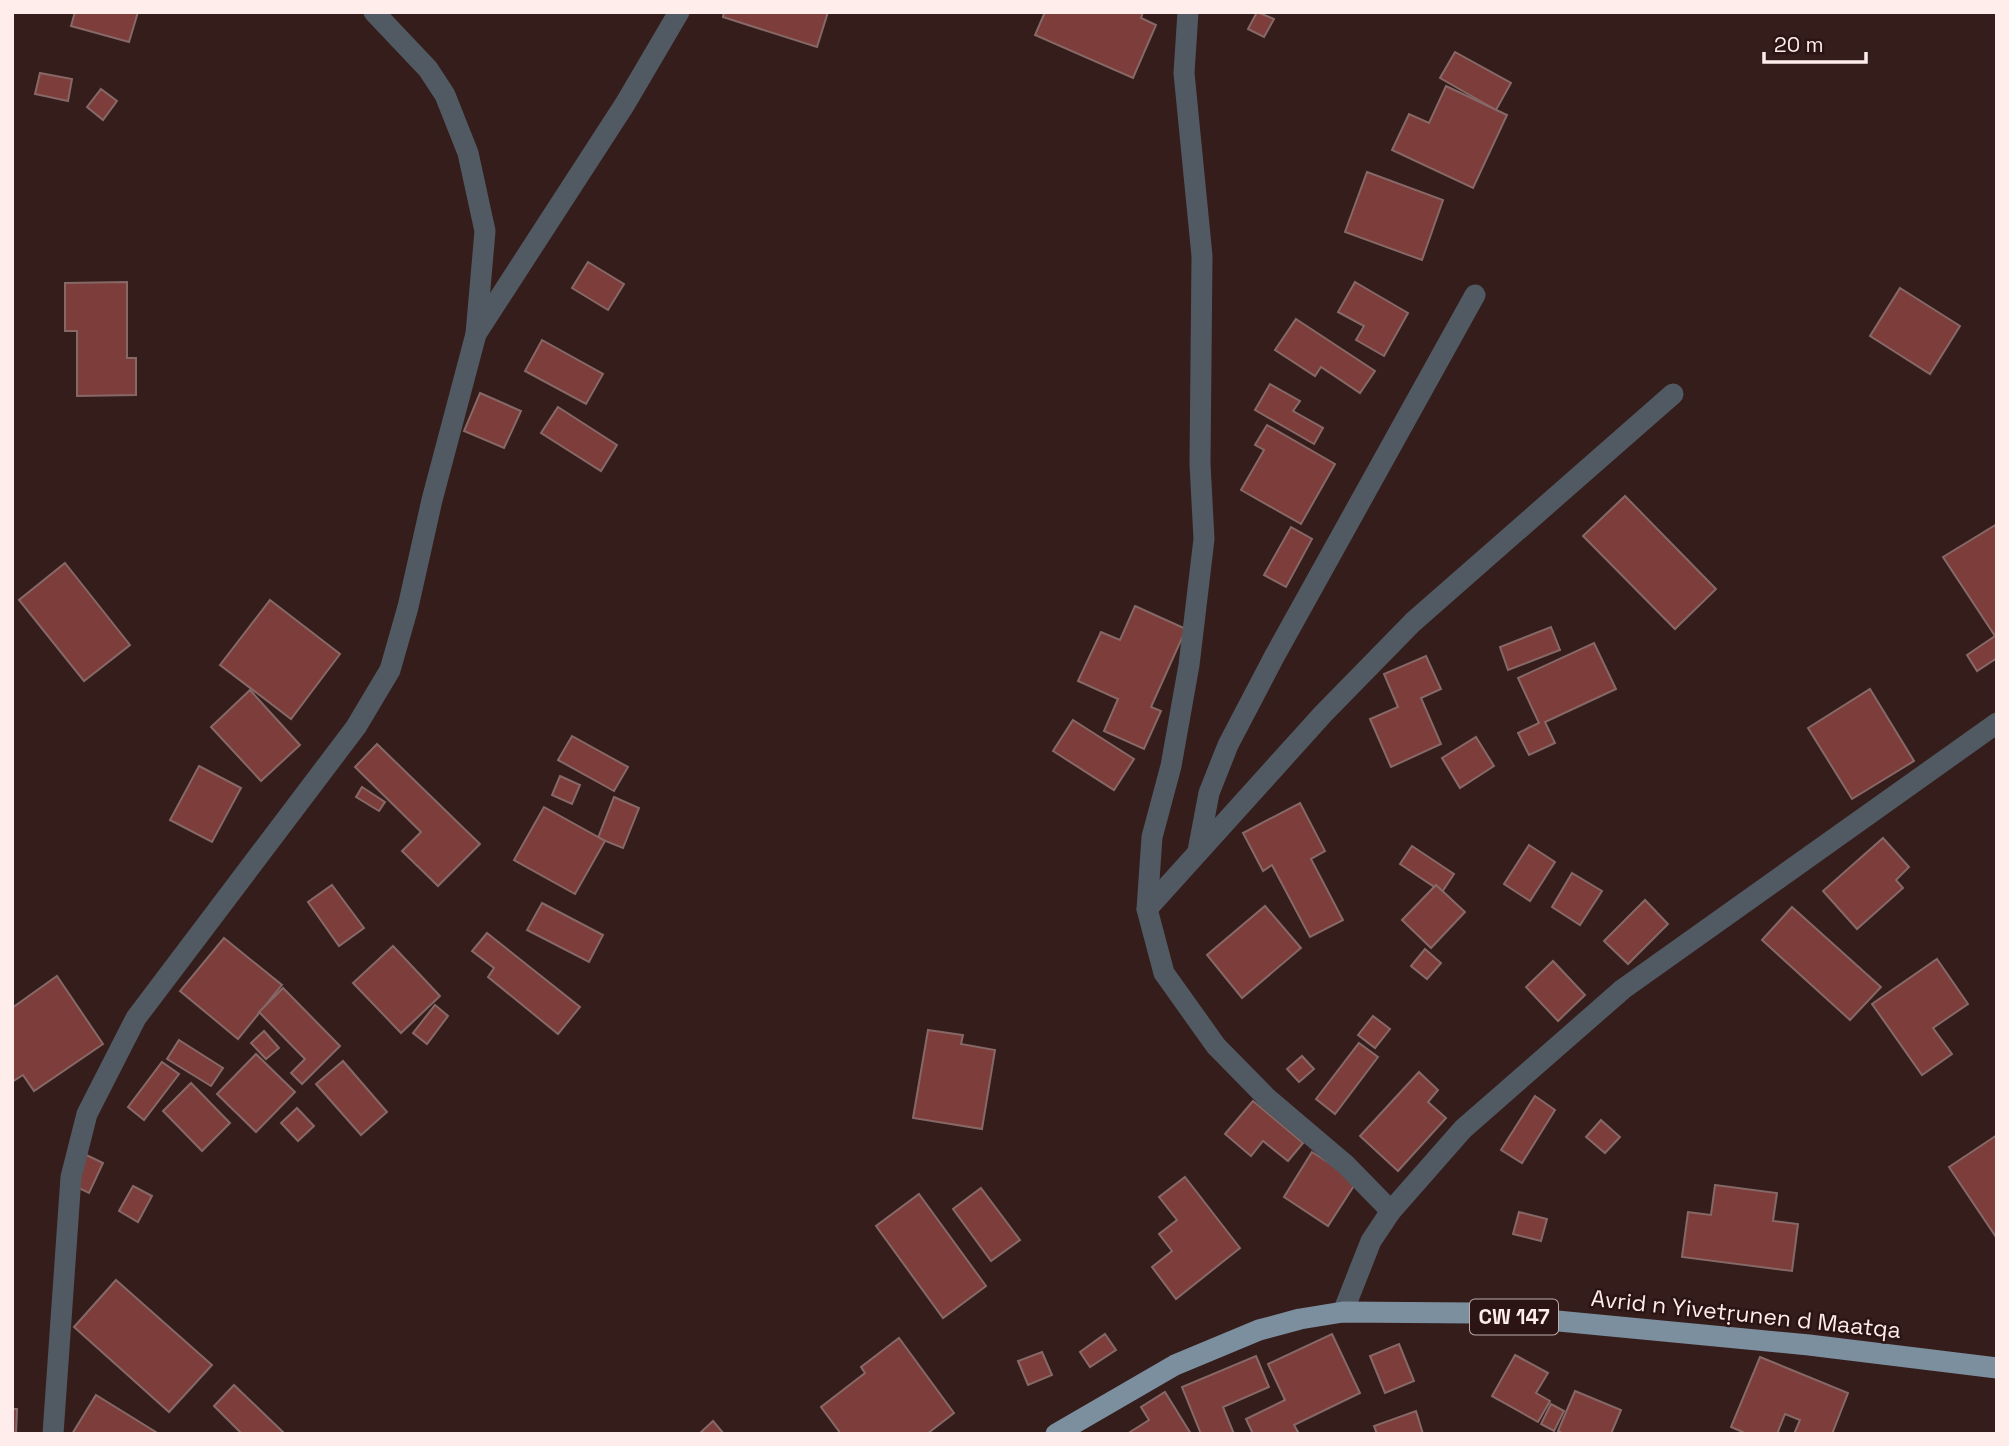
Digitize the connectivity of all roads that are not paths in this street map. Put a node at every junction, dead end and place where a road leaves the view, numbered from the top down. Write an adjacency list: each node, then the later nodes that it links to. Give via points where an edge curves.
1 (374, 12): 5 (street, via 428,69 445,95 468,153 485,231)
2 (679, 12): 5 (street)
3 (1188, 12): 9 (street, via 1184,73 1202,256 1204,539 1189,665 1171,766 1152,837)
4 (1475, 295): 8 (street, via 1228,745 1209,793)
5 (477, 334): 13 (street, via 390,670 356,727 136,1018 87,1114 71,1177)
6 (1673, 394): 8 (street, via 1413,622)
7 (1997, 723): 10 (street, via 1623,989 1463,1129)
8 (1198, 850): 9 (street)
9 (1147, 909): 10 (street, via 1164,973 1216,1046)
10 (1391, 1210): 11 (street, via 1371,1241)
11 (1343, 1312): 12 (main road, Avrid n Yivetṛunen d Maatqa / CW 147, via 1474,1313); 14 (main road, Avrid n Yivetṛunen d Maatqa / CW 147, via 1259,1330 1175,1365)
12 (1997, 1368)
13 (53, 1434)
14 (1056, 1434)

